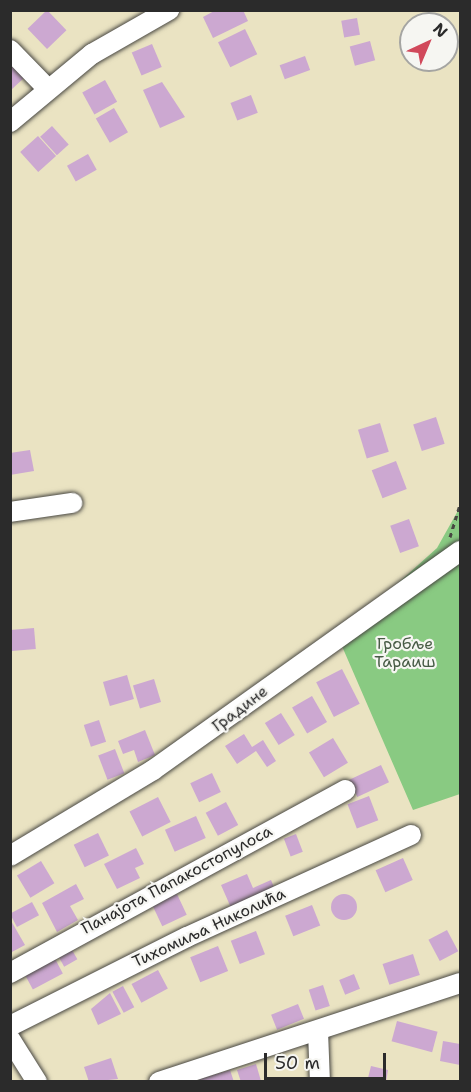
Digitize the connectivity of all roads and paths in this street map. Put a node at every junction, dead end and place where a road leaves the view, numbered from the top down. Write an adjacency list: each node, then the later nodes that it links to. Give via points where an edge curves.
1 (169, 10): 3 (street, via 92,54)
2 (10, 50): 3 (street)
3 (48, 89): 4 (street)
4 (10, 122)
5 (72, 503): 7 (street)
6 (460, 505): 8 (path, via 451,521)
7 (10, 512)
8 (454, 556): 11 (street, Градине, via 153,771)
9 (345, 790): 12 (street, Панајота Папакостопулоса)
10 (411, 836): 14 (street, Тихомиља Николића, via 101,978)
11 (10, 856)
12 (10, 973)
13 (460, 983): 15 (street)
14 (10, 1026)
15 (318, 1031): 18 (street); 19 (street)
16 (10, 1039): 17 (street)
17 (37, 1082)
18 (159, 1082)
19 (320, 1082)

